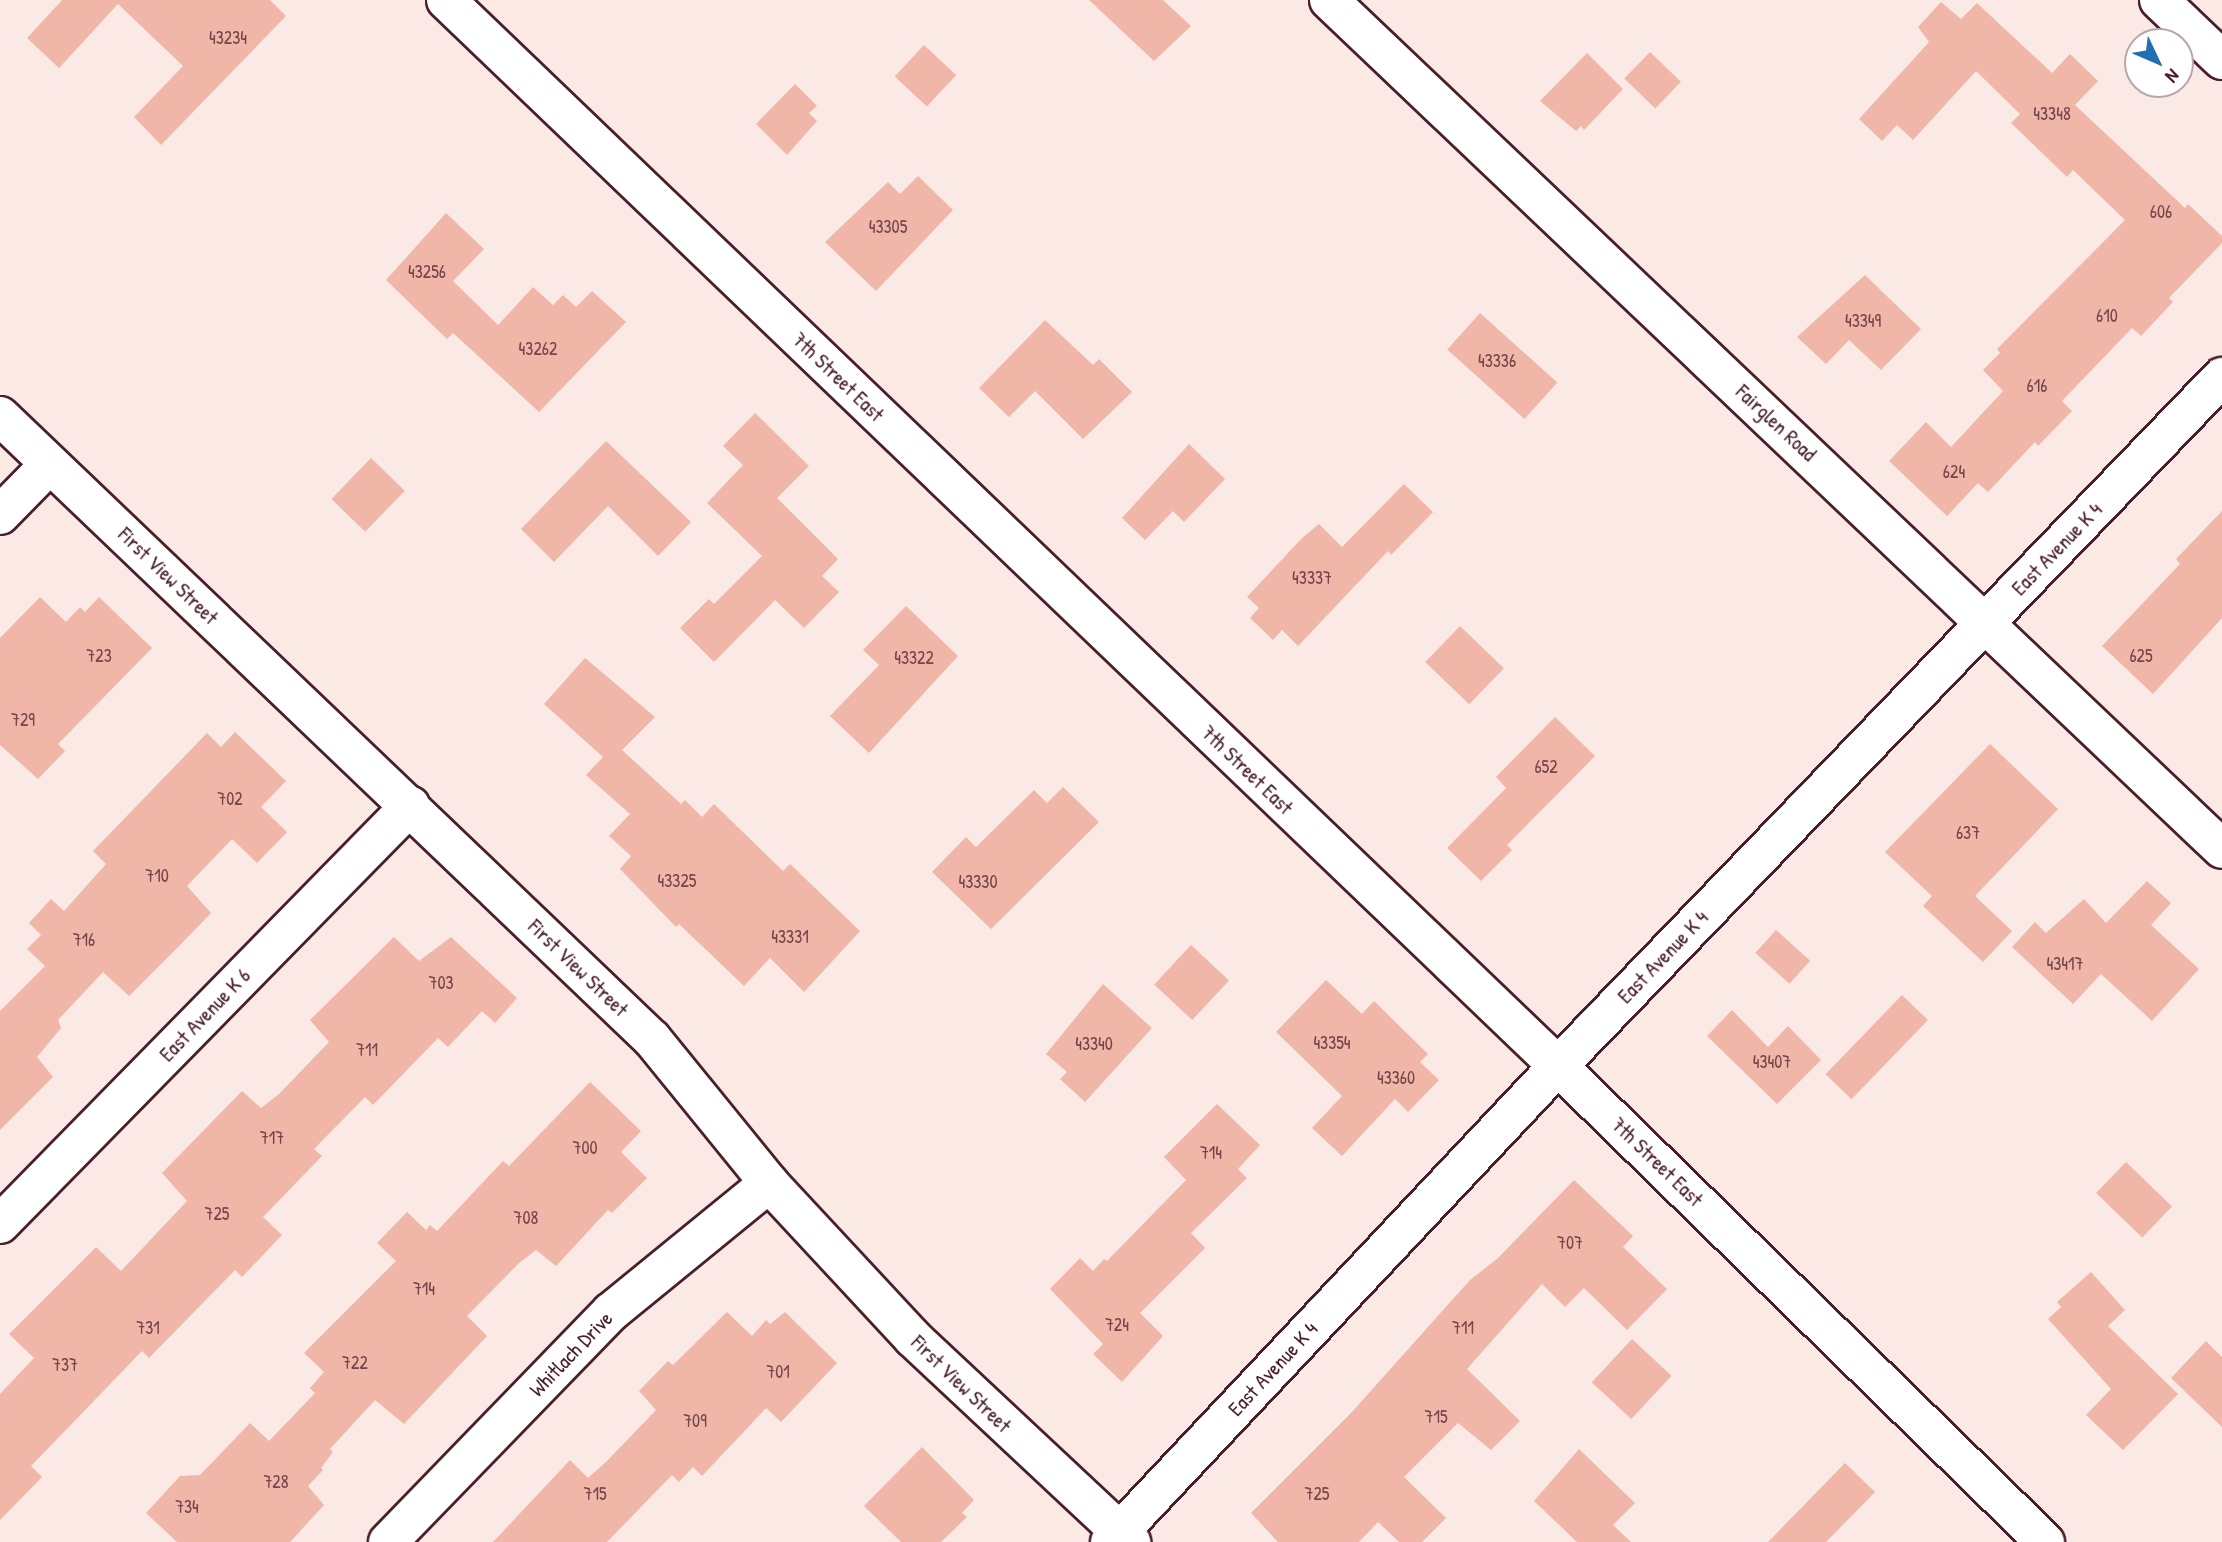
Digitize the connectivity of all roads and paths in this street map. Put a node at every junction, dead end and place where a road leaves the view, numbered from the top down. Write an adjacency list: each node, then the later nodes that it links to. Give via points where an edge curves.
1 (446, 0): 12 (street, 7th Street East)
2 (1329, 0): 9 (street, Fairglen Road)
3 (2159, 0): 4 (street)
4 (2222, 60)
5 (2222, 377): 9 (street, East Avenue K 4)
6 (0, 416): 7 (street, First View Street)
7 (50, 464): 8 (street); 10 (street, First View Street)
8 (0, 515)
9 (1987, 622): 11 (street, Fairglen Road); 12 (street, East Avenue K 4)
10 (410, 806): 13 (street, First View Street, via 652,1039); 14 (street, East Avenue K 6)
11 (2222, 849)
12 (1558, 1066): 15 (street, East Avenue K 4); 17 (street, 7th Street East)
13 (769, 1183): 15 (street, First View Street, via 913,1338); 16 (street, Whitlach Drive, via 611,1312)
14 (0, 1224)
15 (1120, 1539)
16 (388, 1542)
17 (2045, 1542)

